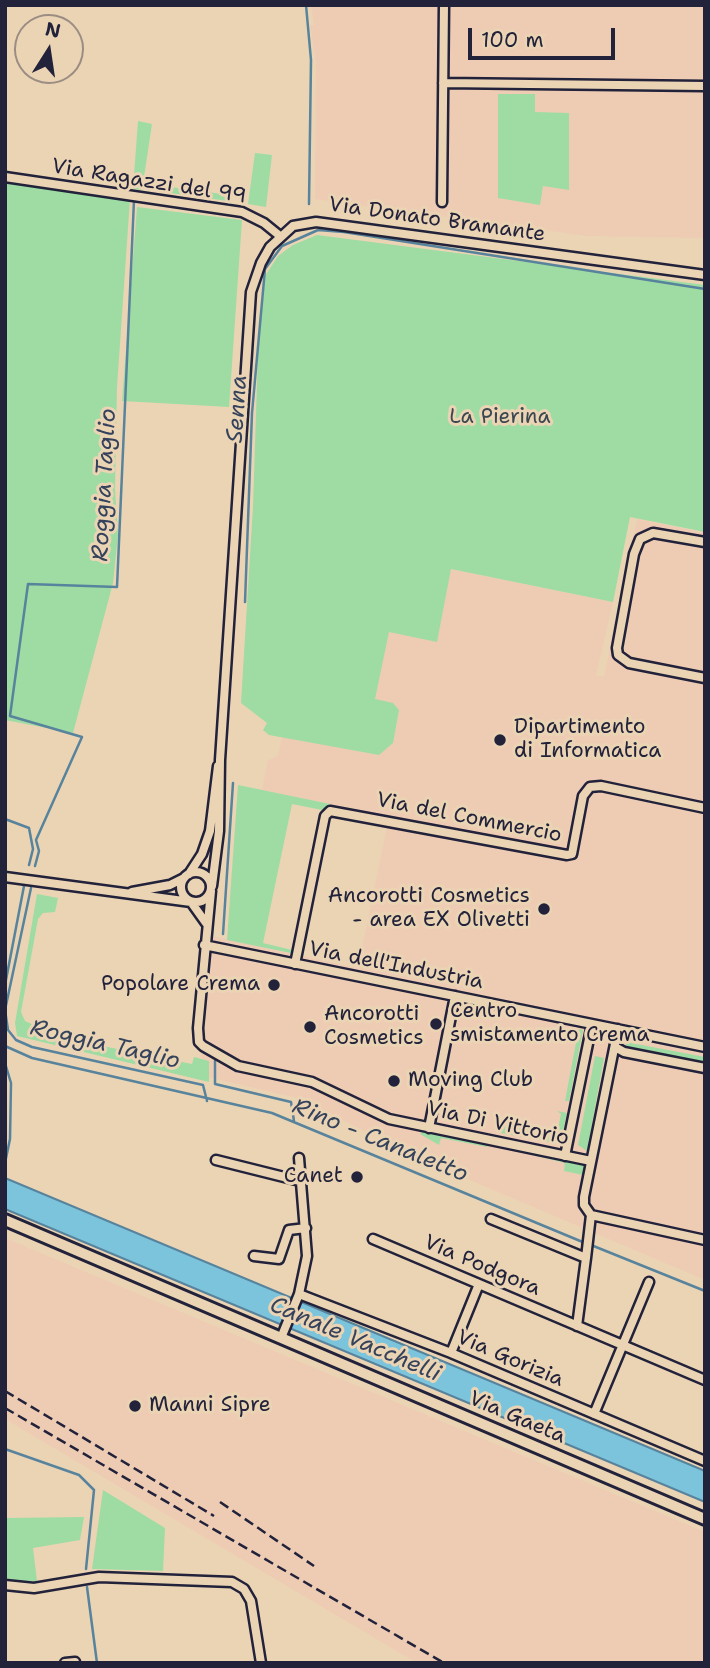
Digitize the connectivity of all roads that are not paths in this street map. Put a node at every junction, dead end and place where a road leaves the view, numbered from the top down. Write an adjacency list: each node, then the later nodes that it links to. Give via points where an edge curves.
1 (444, 5): 2 (street)
2 (443, 83): 3 (street); 5 (street)
3 (705, 86)
4 (5, 177): 6 (street, Via Ragazzi del 99, via 242,212)
5 (442, 202)
6 (280, 236): 7 (street, Via Donato Bramante, via 293,226 316,222); 10 (street, via 261,263 251,292)
7 (705, 275)
8 (705, 542): 9 (street, via 653,533 640,538 618,655 629,663)
9 (705, 678)
10 (220, 760): 12 (street, via 210,831 202,854); 14 (street)
11 (705, 808): 19 (street, Via del Commercio, via 590,787 583,796 572,854 330,811 325,817)
12 (187, 875): 14 (street, via 204,874); 15 (street, via 170,885); 16 (street, via 181,891)
13 (5, 877): 15 (street)
14 (212, 888): 16 (street, via 202,902); 17 (street, Via Di Vittorio)
15 (123, 893): 16 (street)
16 (191, 902): 17 (street)
17 (206, 923): 18 (street, Via Di Vittorio)
18 (204, 945): 19 (street, Via dell'Industria); 26 (street, Via Di Vittorio, via 198,1028 203,1046 238,1066 312,1082 389,1119)
19 (295, 964): 20 (street, Via dell'Industria)
20 (455, 996): 21 (street, Via dell'Industria); 26 (street)
21 (592, 1024): 22 (street, Via dell'Industria); 27 (street)
22 (618, 1029): 23 (street); 24 (street, Via dell'Industria)
23 (615, 1046): 25 (street, via 619,1051); 30 (street)
24 (705, 1047)
25 (705, 1068)
26 (429, 1128): 27 (street, Via Di Vittorio)
27 (565, 1156): 30 (street, Via Di Vittorio)
28 (299, 1158): 31 (street)
29 (216, 1160): 31 (street)
30 (591, 1161): 32 (street, via 584,1205)
31 (300, 1181): 35 (street)
32 (591, 1215): 37 (street); 39 (street)
33 (491, 1219): 39 (street)
34 (5, 1220): 44 (main road, Via Gaeta)
35 (306, 1228): 38 (street, via 289,1230 279,1259); 42 (street, via 307,1256)
36 (373, 1239): 41 (street, Via Podgora)
37 (705, 1240)
38 (254, 1256)
39 (586, 1258): 43 (street)
40 (649, 1282): 45 (street)
41 (479, 1284): 43 (street, Via Podgora); 46 (street)
42 (298, 1297): 44 (street); 46 (street, Via Gorizia)
43 (577, 1326): 45 (street, Via Podgora)
44 (281, 1338): 50 (main road, Via Gaeta)
45 (623, 1345): 47 (street, Via Podgora); 48 (street)
46 (451, 1353): 48 (street, Via Gorizia)
47 (705, 1380)
48 (594, 1414): 49 (street, Via Gorizia)
49 (705, 1461)
50 (705, 1518)
51 (5, 1585): 52 (street, via 34,1588 94,1578 239,1584 251,1601)
52 (261, 1663)

